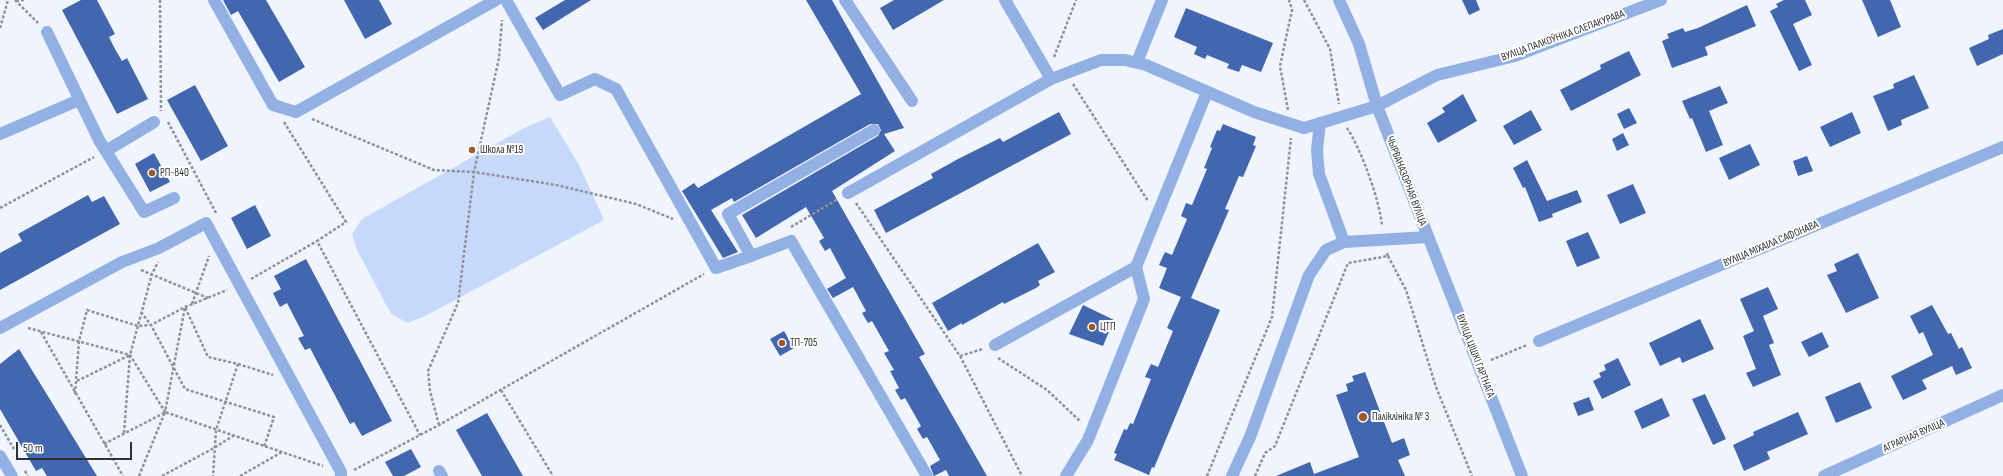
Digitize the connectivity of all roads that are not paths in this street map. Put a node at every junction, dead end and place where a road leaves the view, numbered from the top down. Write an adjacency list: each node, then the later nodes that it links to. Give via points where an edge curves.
1 (214, 0): 2 (street, via 273,105 296,112)
2 (496, 0)
3 (506, 0): 26 (street, via 560,95 595,79 616,89 716,268)
4 (845, 0): 14 (street)
5 (1005, 0): 11 (street)
6 (1162, 0): 10 (street)
7 (1339, 0): 15 (street, ЧЫРВАНАЗОРНАЯ ВУЛІЦА, via 1359,44)
8 (1661, 0): 15 (street, ВУЛІЦА ПАЛКОЎНІКА СЛЕПАКУРАВА, via 1515,56 1437,75)
9 (47, 32): 13 (street)
10 (1137, 62): 11 (street, ВУЛІЦА ПАЛКОЎНІКА СЛЕПАКУРАВА, via 1101,60 1066,74); 12 (street, ВУЛІЦА ПАЛКОЎНІКА СЛЕПАКУРАВА)
11 (1049, 76): 22 (street, ВУЛІЦА ПАЛКОЎНІКА СЛЕПАКУРАВА)
12 (1207, 92): 17 (street, ВУЛІЦА ПАЛКОЎНІКА СЛЕПАКУРАВА, via 1290,125 1304,128); 27 (street)
13 (79, 100): 19 (street); 21 (street)
14 (912, 101)
15 (1377, 106): 17 (street, ВУЛІЦА ПАЛКОЎНІКА СЛЕПАКУРАВА); 24 (street, ЧЫРВАНАЗОРНАЯ ВУЛІЦА)
16 (159, 119): 21 (street)
17 (1320, 123): 25 (street, via 1317,150 1319,174)
18 (874, 130): 26 (street, via 728,214)
19 (0, 134)
20 (2003, 147): 29 (street, ВУЛІЦА МІХАІЛА САФОНАВА)
21 (106, 151): 23 (street, via 144,212)
22 (848, 192)
23 (174, 198)
24 (1428, 237): 25 (street, ЧЫРВАНАЗОРНАЯ ВУЛІЦА); 38 (street, ВУЛІЦА ЦІШКІ ГАРТНАГА)
25 (1344, 242): 37 (street, ЧЫРВАНАЗОРНАЯ ВУЛІЦА, via 1326,250 1309,275 1250,437)
26 (751, 256): 35 (street, via 791,242)
27 (1136, 267): 30 (street); 36 (street, via 1144,299 1088,440)
28 (4, 325): 33 (street, via 122,262 167,244 206,223 246,282 289,374)
29 (1539, 341)
30 (996, 351)
31 (2003, 395): 39 (street, АГРАРНАЯ ВУЛІЦА)
32 (0, 456): 34 (street)
33 (341, 474)
34 (12, 476)
35 (927, 476)
36 (1066, 476)
37 (1232, 476)
38 (1522, 476)
39 (1824, 476)

